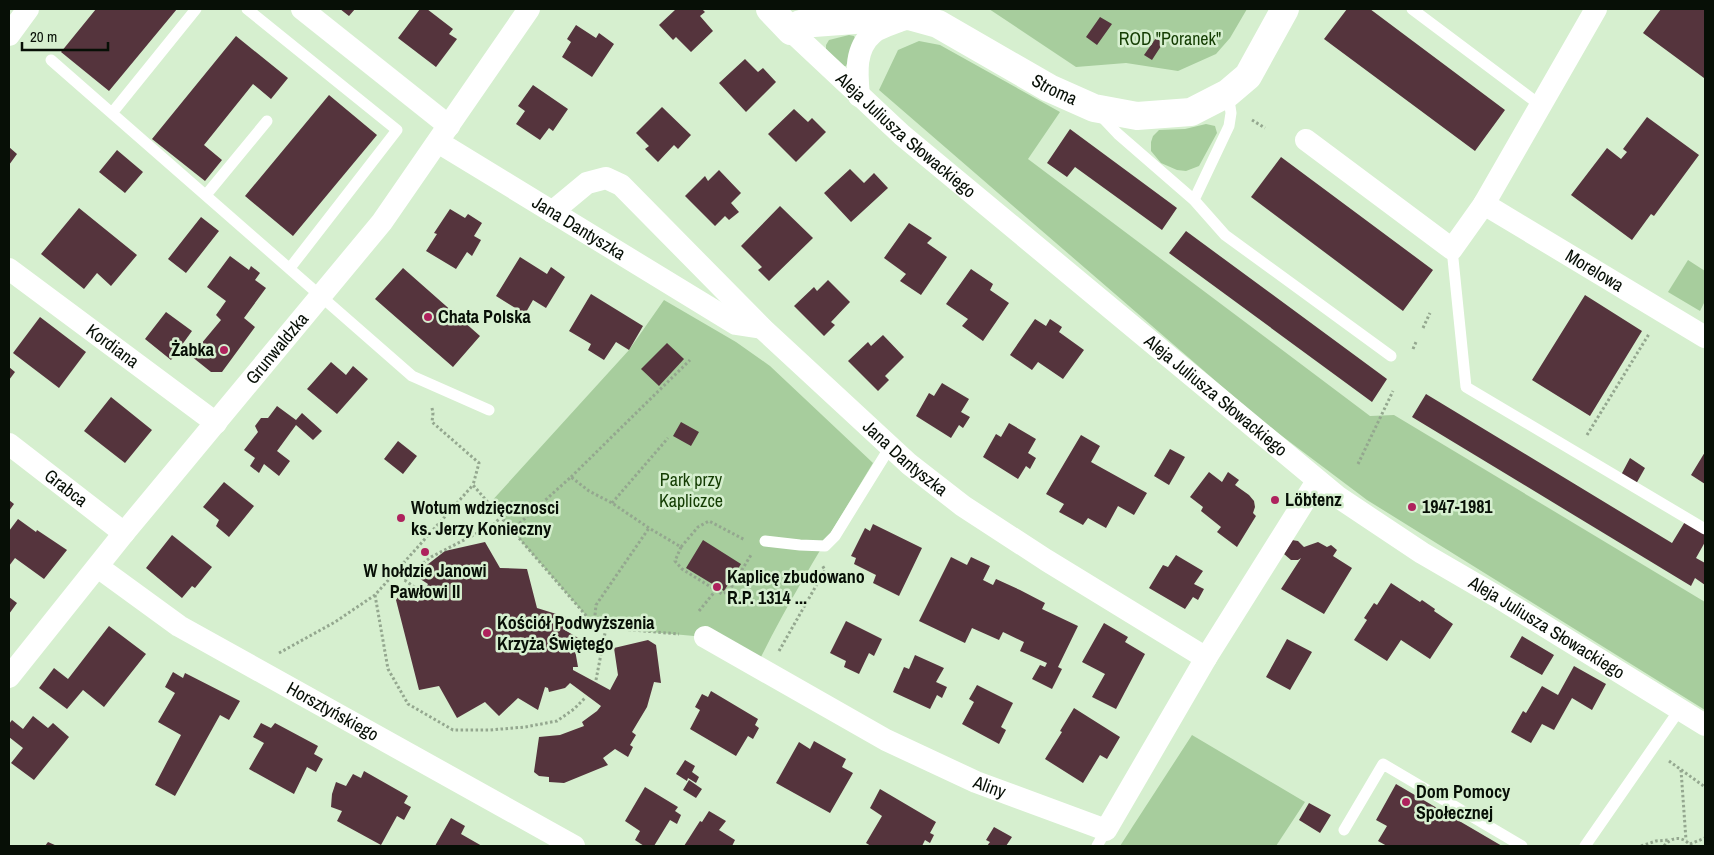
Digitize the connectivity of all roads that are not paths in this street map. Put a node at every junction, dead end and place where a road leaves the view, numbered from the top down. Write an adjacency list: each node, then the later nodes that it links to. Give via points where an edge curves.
1 (28, 9): 12 (street)
2 (196, 9): 18 (lane)
3 (247, 9): 27 (lane, via 397,130)
4 (302, 9): 20 (street, Jana Dantyszka)
5 (529, 9): 20 (street, Grunwaldzka)
6 (770, 9): 11 (street, Aleja Juliusza Słowackiego)
7 (1284, 9): 14 (street, Stroma, via 1248,76)
8 (1412, 9): 16 (lane)
9 (1596, 9): 16 (street)
10 (909, 16): 11 (street, Stroma, via 800,24); 15 (street, via 874,33 861,49 857,69); 17 (street, Stroma, via 938,24 1050,88)
11 (791, 32): 15 (street, Aleja Juliusza Słowackiego)
12 (9, 35)
13 (51, 60): 18 (lane)
14 (1228, 93): 17 (street, Stroma, via 1191,112 1137,116); 23 (lane, via 1230,126)
15 (859, 96): 37 (street, Aleja Juliusza Słowackiego)
16 (1540, 105): 24 (street)
17 (1094, 108): 23 (lane, via 1118,134)
18 (112, 113): 22 (lane)
19 (267, 121): 22 (lane)
20 (444, 134): 25 (street, Jana Dantyszka); 29 (street, Grunwaldzka, via 382,222)
21 (1306, 140): 26 (street)
22 (206, 195): 27 (lane)
23 (1194, 200): 32 (lane, via 1225,235)
24 (1484, 204): 26 (street); 31 (street, Morelowa)
25 (552, 212): 30 (street, Jana Dantyszka, via 736,324); 30 (street, via 587,183 606,178 621,185)
26 (1452, 249): 38 (lane, via 1466,387)
27 (290, 268): 29 (lane)
28 (9, 269): 34 (street, Kordiana)
29 (322, 296): 33 (lane, via 412,376); 34 (street, Grunwaldzka)
30 (762, 328): 36 (street, Jana Dantyszka)
31 (1705, 337)
32 (1391, 356)
33 (489, 410)
34 (216, 423): 39 (street, Grunwaldzka)
35 (9, 444): 39 (street, Grabca)
36 (890, 447): 40 (lane, via 835,536 825,546); 43 (street, Jana Dantyszka, via 963,506)
37 (1317, 481): 43 (street); 45 (street, Aleja Juliusza Słowackiego, via 1422,553)
38 (1705, 528)
39 (124, 533): 41 (street, Grunwaldzka)
40 (765, 540)
41 (98, 568): 44 (street, Grunwaldzka); 49 (street, Horsztyńskiego, via 179,626)
42 (699, 628): 48 (street, Aliny, via 787,685 886,740)
43 (1206, 658): 48 (street, Aliny)
44 (9, 677)
45 (1680, 709): 46 (street, Aleja Juliusza Słowackiego); 51 (lane)
46 (1705, 725)
47 (1344, 830): 50 (lane, via 1383,764)
48 (1101, 838)
49 (574, 846)
50 (1522, 846)
51 (1585, 846)

